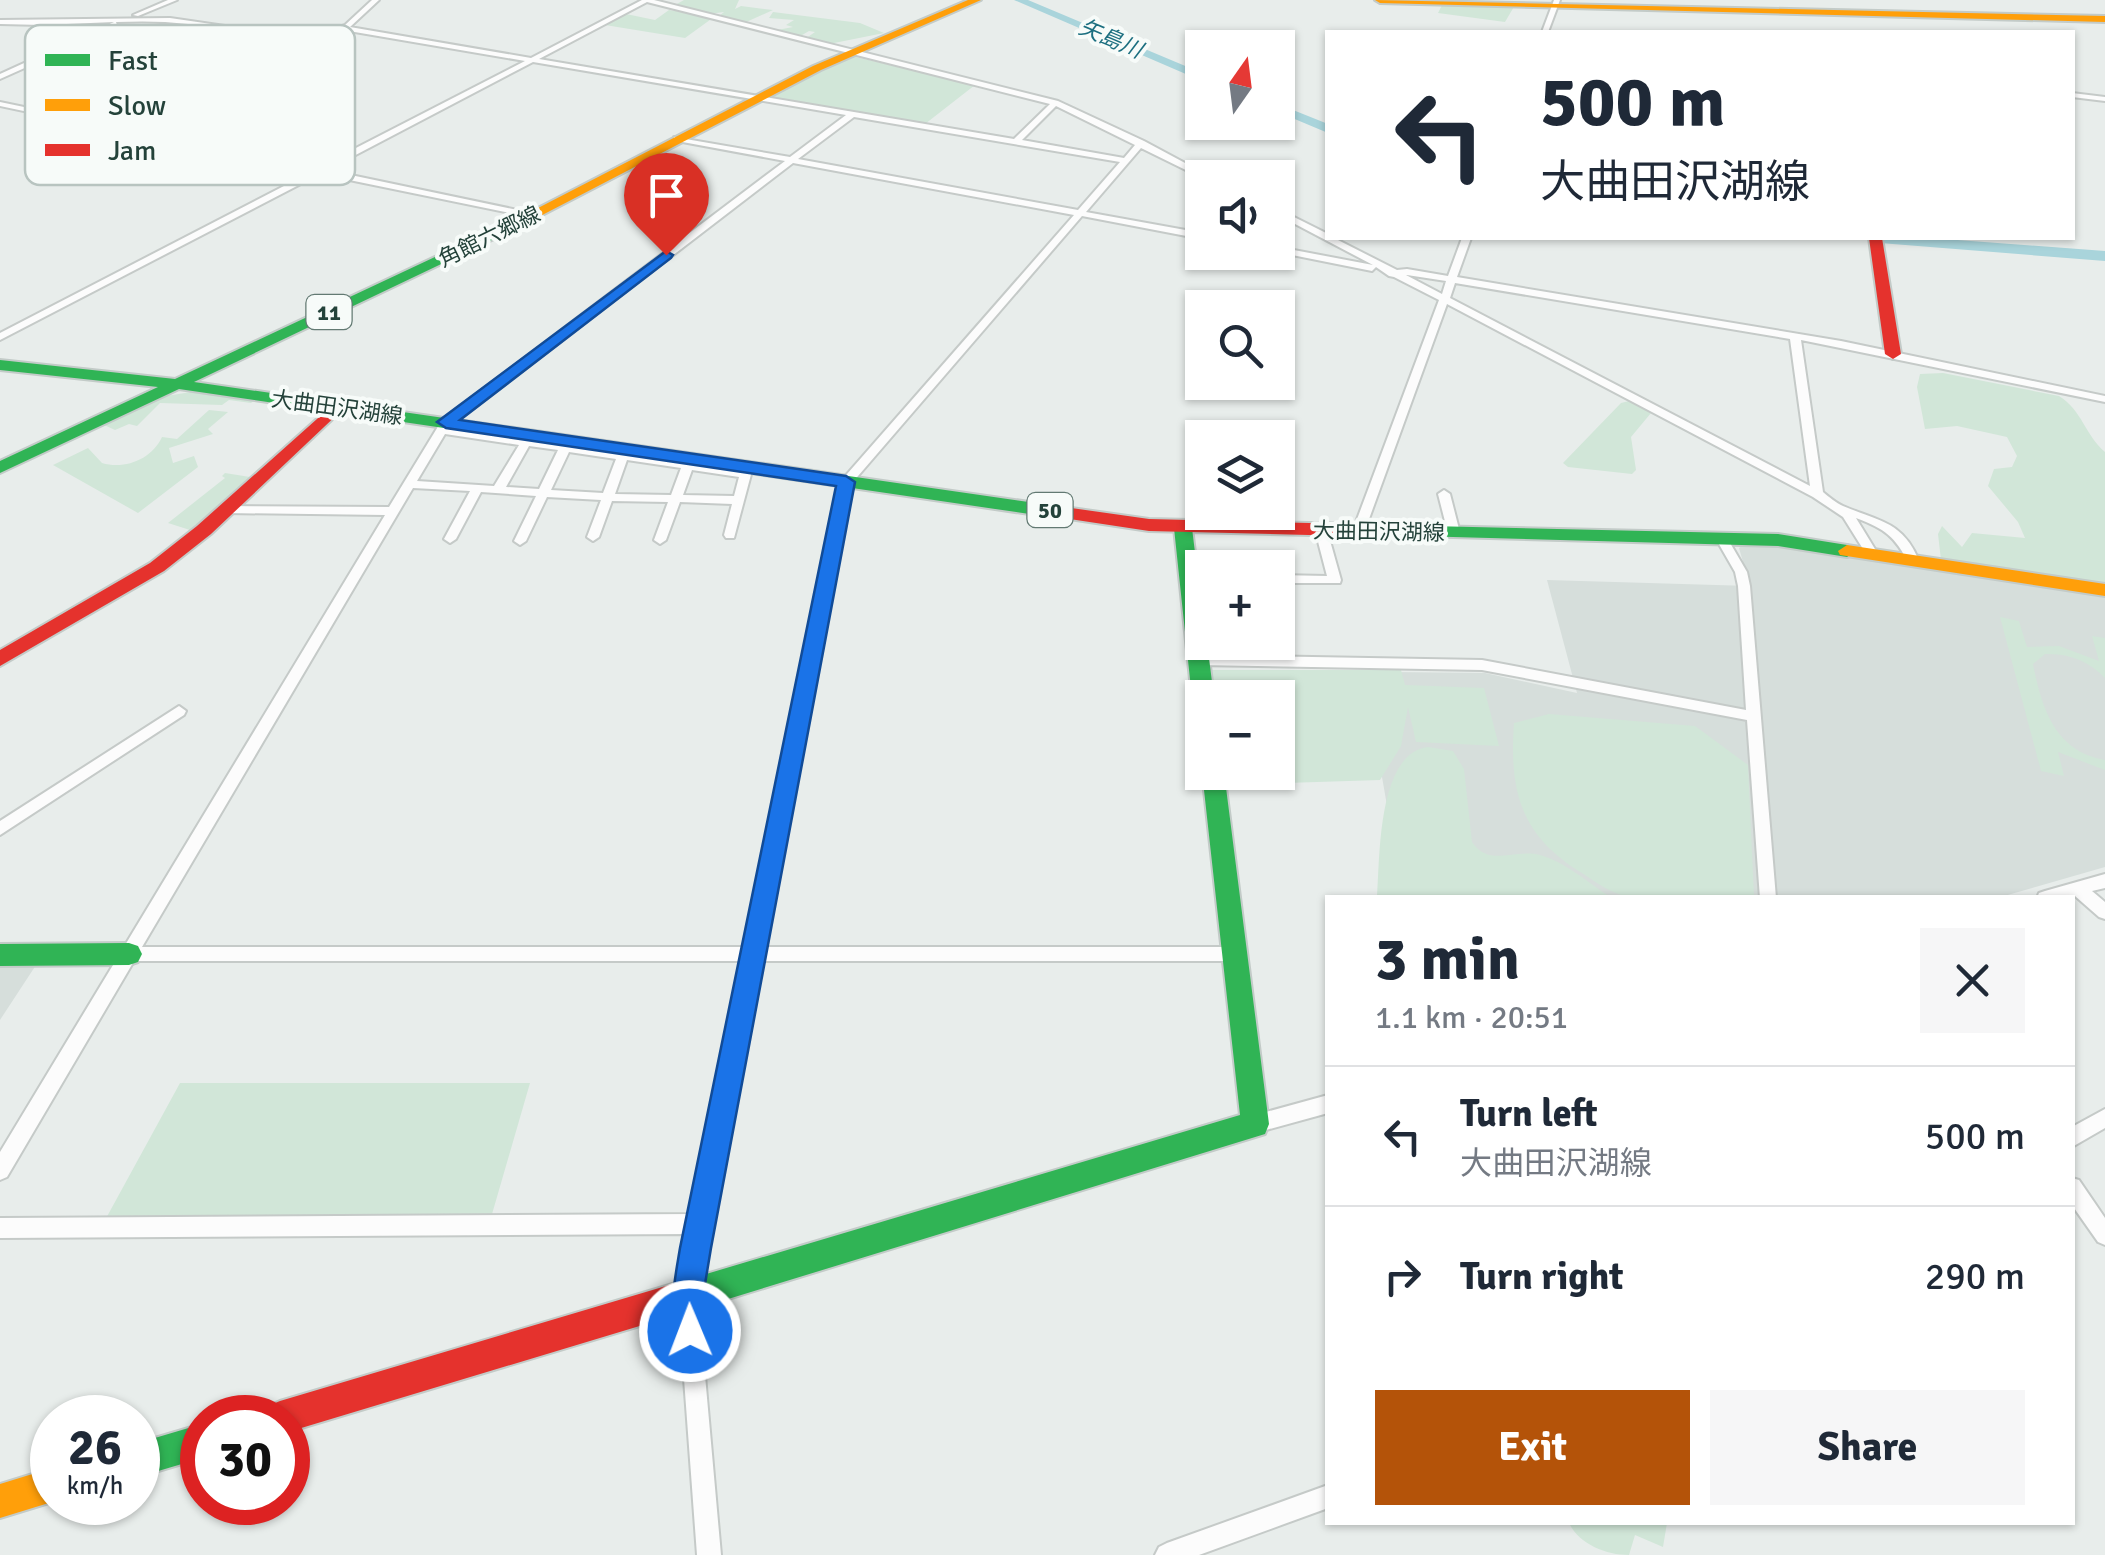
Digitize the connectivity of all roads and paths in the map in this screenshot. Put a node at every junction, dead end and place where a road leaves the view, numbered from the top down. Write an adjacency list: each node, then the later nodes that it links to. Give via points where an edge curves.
1 (174, 0): 8 (street)
2 (376, 0): 15 (street)
3 (647, 0): 18 (street); 19 (street)
4 (976, 0): 18 (main road, 角館六郷線 / 11)
5 (1380, 0): 6 (main road)
6 (1556, 2): 7 (main road); 17 (street)
7 (1849, 15): 9 (main road)
8 (127, 18): 12 (street); 13 (street); 14 (street)
9 (2105, 19)
10 (0, 22): 11 (street)
11 (36, 25)
12 (58, 25)
13 (112, 25)
14 (212, 25)
15 (346, 25)
16 (355, 30): 19 (street)
17 (1545, 30)
18 (849, 53): 23 (main road, 角館六郷線 / 11); 25 (street)
19 (532, 61): 23 (street); 32 (street)
20 (25, 66): 21 (street)
21 (0, 77)
22 (2075, 94): 24 (street)
23 (755, 98): 28 (street); 29 (main road, 角館六郷線 / 11)
24 (2105, 99)
25 (1055, 103): 30 (street); 31 (street)
26 (0, 104): 27 (street)
27 (25, 109)
28 (851, 114): 30 (street); 33 (street)
29 (677, 139): 33 (street); 39 (main road, 角館六郷線 / 11)
30 (1016, 142): 34 (street)
31 (1141, 143): 34 (street); 35 (street)
32 (355, 153)
33 (791, 160): 38 (street); 57 (street)
34 (1124, 160): 38 (street)
35 (1185, 166)
36 (355, 179): 39 (street)
37 (294, 185): 50 (street)
38 (1080, 213): 41 (street); 64 (street)
39 (532, 216): 54 (main road, 角館六郷線 / 11)
40 (1295, 221): 42 (street)
41 (1185, 233)
42 (1325, 237)
43 (1330, 240): 47 (street)
44 (1466, 240): 48 (street)
45 (1875, 240): 52 (main road)
46 (1295, 253): 47 (street)
47 (1390, 272): 48 (street); 49 (street)
48 (1451, 279): 49 (street); 51 (street)
49 (1444, 301): 70 (street); 79 (street)
50 (0, 337)
51 (1795, 337): 52 (street); 70 (street)
52 (1893, 354): 55 (street)
53 (0, 365): 54 (main road, 大曲田沢湖線 / 50)
54 (177, 384): 56 (main road, 大曲田沢湖線 / 50); 62 (main road, 角館六郷線 / 11)
55 (2100, 398)
56 (336, 407): 57 (main road, 大曲田沢湖線 / 50); 75 (main road)
57 (443, 426): 58 (street); 63 (main road, 大曲田沢湖線 / 50); 65 (street)
58 (526, 442): 59 (street); 67 (street)
59 (565, 448): 60 (street); 68 (street)
60 (623, 456): 61 (street); 71 (street)
61 (688, 465): 63 (street); 72 (street)
62 (0, 468)
63 (746, 470): 64 (main road, 大曲田沢湖線 / 50); 73 (street)
64 (846, 482): 77 (main road, 大曲田沢湖線 / 50); 106 (street)
65 (410, 484): 66 (street); 76 (street)
66 (477, 489): 67 (street); 83 (street)
67 (498, 490): 68 (street)
68 (544, 494): 71 (street); 86 (street)
69 (1444, 494): 80 (street)
70 (1817, 494): 74 (street)
71 (608, 497): 72 (street); 82 (street)
72 (675, 498): 73 (street); 85 (street)
73 (738, 500): 81 (street)
74 (1833, 505): 88 (street, via 1848,515); 89 (street, via 1899,534)
75 (226, 509): 76 (street); 92 (main road, via 157,567)
76 (394, 511): 105 (street)
77 (1183, 528): 78 (main road, 大曲田沢湖線 / 50); 87 (main road)
78 (1321, 530): 79 (main road, 大曲田沢湖線 / 50); 90 (street, via 1335,580)
79 (1359, 530): 80 (main road, 大曲田沢湖線 / 50)
80 (1454, 532): 84 (main road, 大曲田沢湖線 / 50)
81 (730, 534)
82 (593, 537)
83 (450, 539)
84 (1722, 539): 88 (main road, 大曲田沢湖線 / 50); 96 (street, via 1742,572)
85 (660, 540)
86 (520, 542)
87 (1189, 550)
88 (1872, 554): 89 (main road, 大曲田沢湖線 / 50)
89 (1912, 561): 91 (main road, 大曲田沢湖線 / 50)
90 (1295, 579)
91 (2105, 590)
92 (0, 659)
93 (1199, 660): 94 (main road); 96 (street, via 1482,666)
94 (1202, 680)
95 (179, 710): 98 (street)
96 (1753, 716): 101 (street)
97 (1214, 790): 107 (main road)
98 (0, 829)
99 (2105, 880): 100 (street)
100 (2078, 889): 102 (street); 103 (street)
101 (1768, 895)
102 (2055, 895)
103 (2105, 912)
104 (0, 954): 105 (main road)
105 (129, 954): 106 (street); 112 (street)
106 (754, 954): 107 (street); 114 (street)
107 (1235, 954): 110 (main road)
108 (1325, 1105): 110 (street)
109 (2105, 1118): 111 (street)
110 (1255, 1124): 117 (main road)
111 (2075, 1136)
112 (0, 1170)
113 (2081, 1216): 116 (street)
114 (701, 1224): 115 (street); 117 (street)
115 (0, 1228)
116 (2105, 1234)
117 (688, 1296): 118 (main road); 122 (street)
118 (310, 1409)
119 (30, 1491): 121 (main road)
120 (1325, 1497): 123 (street)
121 (0, 1500)
122 (709, 1555)
123 (1167, 1555)

